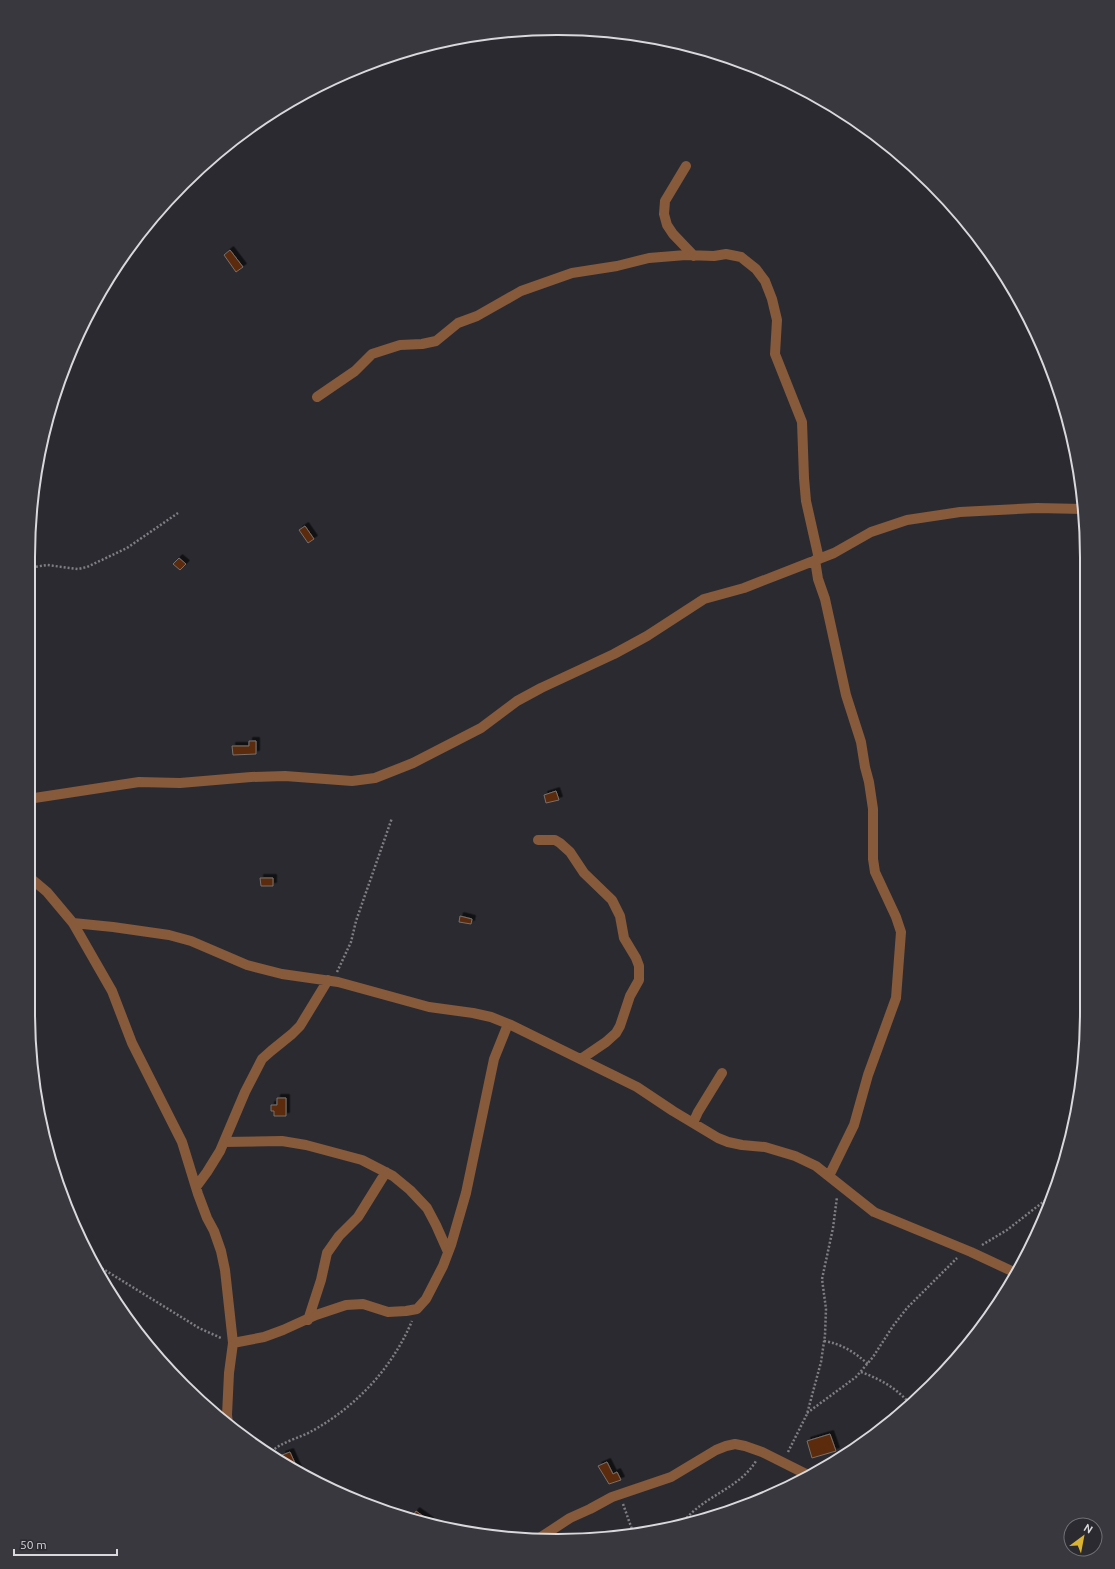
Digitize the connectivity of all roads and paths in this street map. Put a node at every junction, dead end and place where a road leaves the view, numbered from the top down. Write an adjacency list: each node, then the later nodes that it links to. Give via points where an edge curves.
1 (686, 166): 2 (street, via 665,201 664,214 673,234)
2 (694, 256): 3 (street, via 649,258 572,273 521,291 477,316 458,323 436,341 400,346 372,354 355,371); 6 (street, via 726,254 741,257 756,269 765,281 777,320 775,354 802,422 806,501)
3 (317, 397)
4 (1078, 510): 6 (street, via 1037,508 960,512 907,520 871,532)
5 (178, 514): 7 (path, via 128,548 87,567 78,569 47,565)
6 (817, 560): 8 (street, via 744,588 704,599 647,636 517,701 481,728 414,763 375,778 352,781 285,776 180,783 139,782); 20 (street, via 818,579 869,782 873,809 875,872 901,932 896,998 868,1075 854,1125)
7 (35, 567)
8 (35, 798)
9 (392, 818): 13 (path, via 351,942)
10 (538, 840): 15 (street, via 554,840 560,843 570,852 584,873 612,900 620,916 624,938 639,966 639,980 616,1033)
11 (35, 882): 12 (street)
12 (73, 923): 13 (street, via 169,935 191,941 248,965 282,974); 22 (street, via 112,991 132,1043 182,1142)
13 (330, 981): 14 (street, via 429,1007 473,1013); 18 (street, via 300,1026 262,1060)
14 (508, 1024): 15 (street); 25 (street, via 494,1059 466,1193)
15 (581, 1059): 17 (street, via 637,1087)
16 (722, 1073): 17 (street)
17 (693, 1123): 20 (street, via 728,1142 765,1147 795,1156 816,1166)
18 (224, 1142): 19 (street, via 282,1141 300,1144 362,1160); 22 (street)
19 (386, 1172): 25 (street, via 410,1190 426,1208); 29 (street, via 358,1217 327,1253)
20 (829, 1176): 21 (street)
21 (838, 1183): 24 (street, via 874,1212); 30 (path, via 833,1228 822,1279 826,1309)
22 (196, 1187): 31 (street, via 221,1251)
23 (1044, 1202): 24 (path, via 1007,1230)
24 (969, 1251): 27 (street); 32 (path, via 907,1308)
25 (448, 1252): 28 (street, via 434,1286)
26 (103, 1269): 31 (path, via 199,1328)
27 (1011, 1271)
28 (417, 1309): 29 (street, via 388,1312 363,1304 346,1305); 37 (path, via 390,1362 365,1391 335,1418)
29 (308, 1320): 31 (street, via 264,1337)
30 (824, 1341): 32 (path, via 848,1348); 35 (path, via 821,1362)
31 (233, 1343): 36 (street)
32 (868, 1364): 33 (path)
33 (861, 1372): 34 (path, via 890,1386); 35 (path)
34 (906, 1400)
35 (806, 1414): 39 (path)
36 (227, 1416)
37 (274, 1450)
38 (762, 1452): 39 (street); 41 (street, via 735,1444 726,1446 671,1478); 42 (path, via 750,1472 707,1500)
39 (783, 1463): 40 (street)
40 (803, 1473)
41 (619, 1494): 43 (path); 44 (street, via 570,1518)
42 (688, 1517)
43 (632, 1529)
44 (546, 1534)

